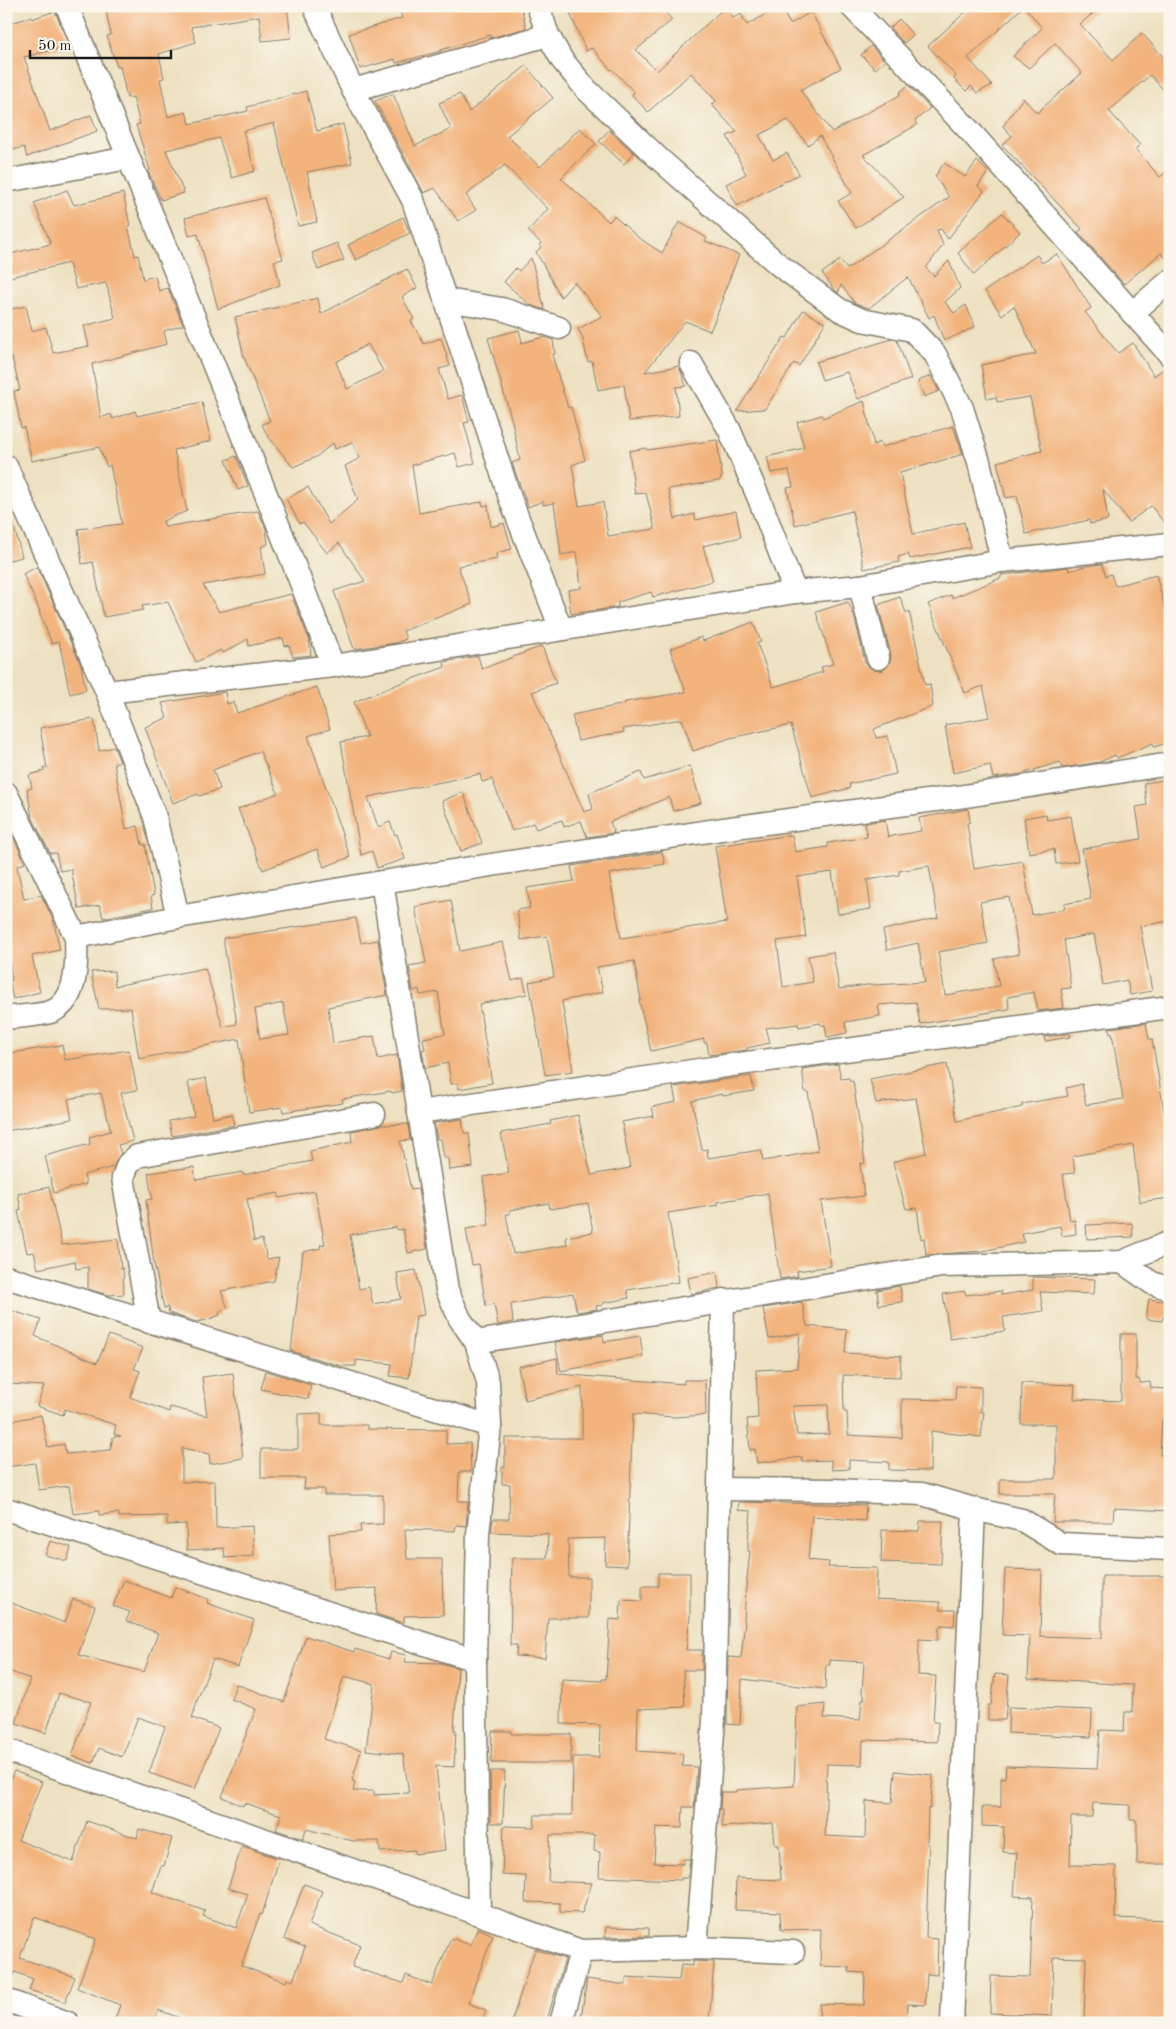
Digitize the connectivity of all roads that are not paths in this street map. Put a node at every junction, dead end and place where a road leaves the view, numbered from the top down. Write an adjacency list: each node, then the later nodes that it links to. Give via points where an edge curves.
1 (67, 6): 7 (street)
2 (314, 6): 6 (street)
3 (538, 6): 5 (street)
4 (851, 6): 11 (street, via 968,129)
5 (548, 35): 6 (street); 17 (street, via 562,60 587,90 779,266 840,310 862,320 912,330 927,344 944,369 962,408 979,462)
6 (353, 90): 10 (street, via 413,200)
7 (128, 158): 8 (street); 22 (street, via 275,513)
8 (6, 181)
9 (1170, 281): 11 (street)
10 (446, 300): 12 (street, via 502,309); 20 (street, via 510,498)
11 (1132, 313): 13 (street)
12 (559, 328)
13 (1170, 355)
14 (691, 363): 19 (street, via 729,429)
15 (6, 466): 23 (street)
16 (1170, 544): 17 (street)
17 (1002, 560): 18 (street)
18 (860, 586): 19 (street); 21 (street)
19 (795, 592): 20 (street)
20 (561, 629): 22 (street)
21 (878, 658)
22 (333, 666): 23 (street)
23 (107, 692): 27 (street, via 155,817)
24 (1170, 764): 26 (street)
25 (6, 793): 28 (street)
26 (382, 882): 27 (street); 31 (street)
27 (178, 917): 28 (street)
28 (76, 937): 30 (street, via 71,990 64,1004 51,1012)
29 (1170, 1007): 31 (street, via 732,1065)
30 (6, 1018)
31 (419, 1112): 39 (street, via 448,1290 460,1320)
32 (374, 1114): 38 (street, via 137,1156 128,1164 123,1178)
33 (1170, 1242): 34 (street)
34 (1122, 1262): 36 (street, via 1152,1283); 37 (street, via 942,1266)
35 (6, 1277): 38 (street)
36 (1170, 1289)
37 (723, 1300): 39 (street); 41 (street)
38 (149, 1322): 40 (street)
39 (476, 1342): 40 (street, via 488,1382)
40 (490, 1426): 45 (street, via 478,1534)
41 (719, 1489): 43 (street, via 922,1494); 48 (street, via 714,1720)
42 (6, 1509): 45 (street)
43 (974, 1509): 44 (street, via 1022,1520 1061,1544); 54 (street)
44 (1170, 1548)
45 (474, 1660): 47 (street)
46 (6, 1750): 47 (street)
47 (479, 1914): 49 (street)
48 (696, 1948): 49 (street); 50 (street)
49 (581, 1951): 53 (street)
50 (793, 1952)
51 (6, 2000): 52 (street)
52 (68, 2023)
53 (562, 2023)
54 (952, 2023)

